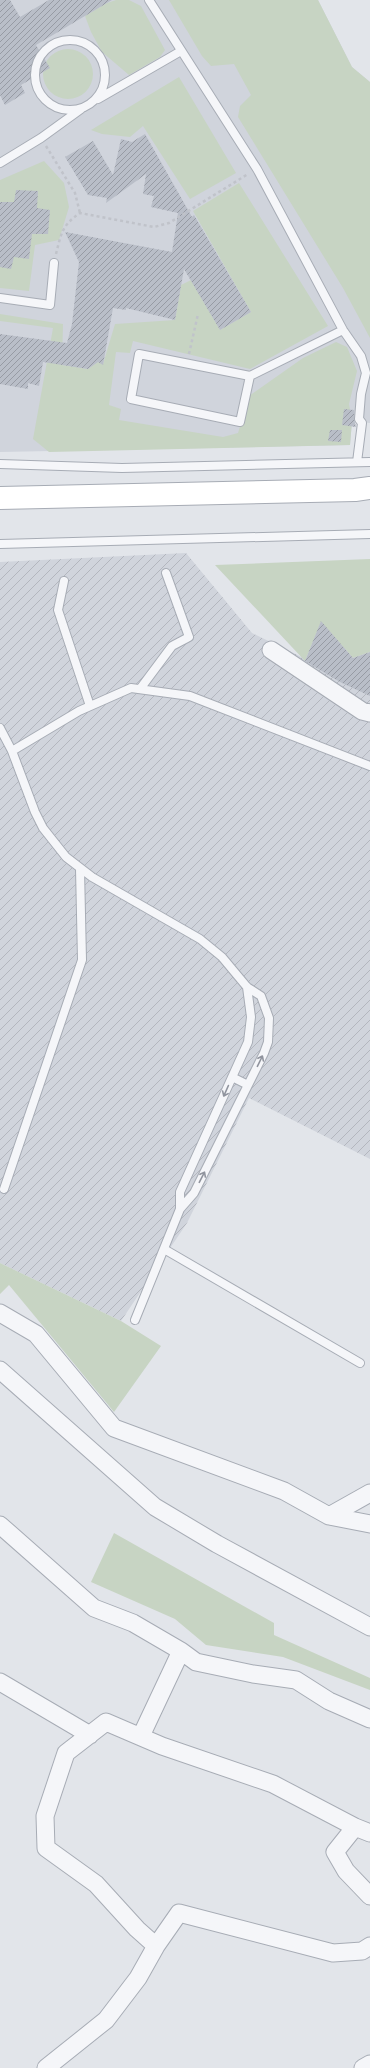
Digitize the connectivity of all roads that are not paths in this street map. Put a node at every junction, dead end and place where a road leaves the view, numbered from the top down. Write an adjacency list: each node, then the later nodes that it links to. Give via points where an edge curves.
1 (149, 0): 2 (lane)
2 (181, 51): 3 (lane); 7 (lane, via 257,169)
3 (83, 107): 3 (lane, via 73,110 57,107 44,98 38,88 36,66 41,56 59,42 71,40 88,46 100,58 104,69 101,92); 4 (lane, via 41,138)
4 (0, 163)
5 (54, 263): 6 (lane, via 50,306)
6 (0, 298)
7 (343, 330): 8 (lane); 9 (lane, via 361,356 366,374 361,394 359,419 362,423)
8 (250, 376): 8 (lane, via 139,354 131,399 240,422)
9 (356, 462): 10 (lane); 11 (lane, via 122,468)
10 (370, 462)
11 (0, 464)
12 (370, 488): 13 (main road, via 241,494)
13 (0, 498)
14 (370, 534): 15 (lane)
15 (0, 544)
16 (166, 573): 19 (lane, via 189,637 172,646)
17 (64, 582): 20 (lane, via 58,610)
18 (271, 650): 21 (street, via 362,711)
19 (140, 689): 20 (lane, via 131,688); 24 (lane, via 190,696)
20 (90, 706): 23 (lane)
21 (370, 713)
22 (0, 728): 23 (lane)
23 (12, 751): 25 (lane, via 43,828 66,857)
24 (370, 766)
25 (80, 869): 26 (lane, via 206,943 222,957); 29 (lane, via 82,960)
26 (247, 987): 27 (lane, via 251,1008 250,1034); 28 (lane, one-way to 26, via 264,1053 269,1018 261,996)
27 (232, 1077): 28 (lane); 30 (lane, one-way to 30, via 180,1192)
28 (248, 1084): 30 (lane, one-way to 28, via 194,1193)
29 (4, 1189)
30 (180, 1209): 31 (lane)
31 (164, 1249): 33 (lane); 34 (lane)
32 (0, 1313): 37 (street, via 36,1334 114,1428 284,1491)
33 (135, 1320)
34 (360, 1363)
35 (0, 1370): 40 (street, via 155,1506 217,1544)
36 (370, 1493): 37 (street)
37 (329, 1516): 38 (street)
38 (370, 1524)
39 (0, 1526): 41 (street, via 94,1608 133,1623)
40 (370, 1627)
41 (180, 1651): 43 (street, via 196,1662 296,1680 329,1701); 45 (street)
42 (0, 1682): 44 (street)
43 (370, 1719)
44 (90, 1735): 45 (street, via 106,1722); 48 (street, via 66,1753 45,1816 46,1848 96,1884)
45 (141, 1736): 46 (street, via 162,1746 273,1784)
46 (362, 1830): 47 (street, via 335,1852 346,1871)
47 (370, 1896)
48 (156, 1946): 49 (street, via 179,1913 333,1953 362,1951); 51 (street, via 138,1978 106,2020)
49 (370, 1946)
50 (370, 2064): 52 (street)
51 (46, 2068)
52 (363, 2068)

